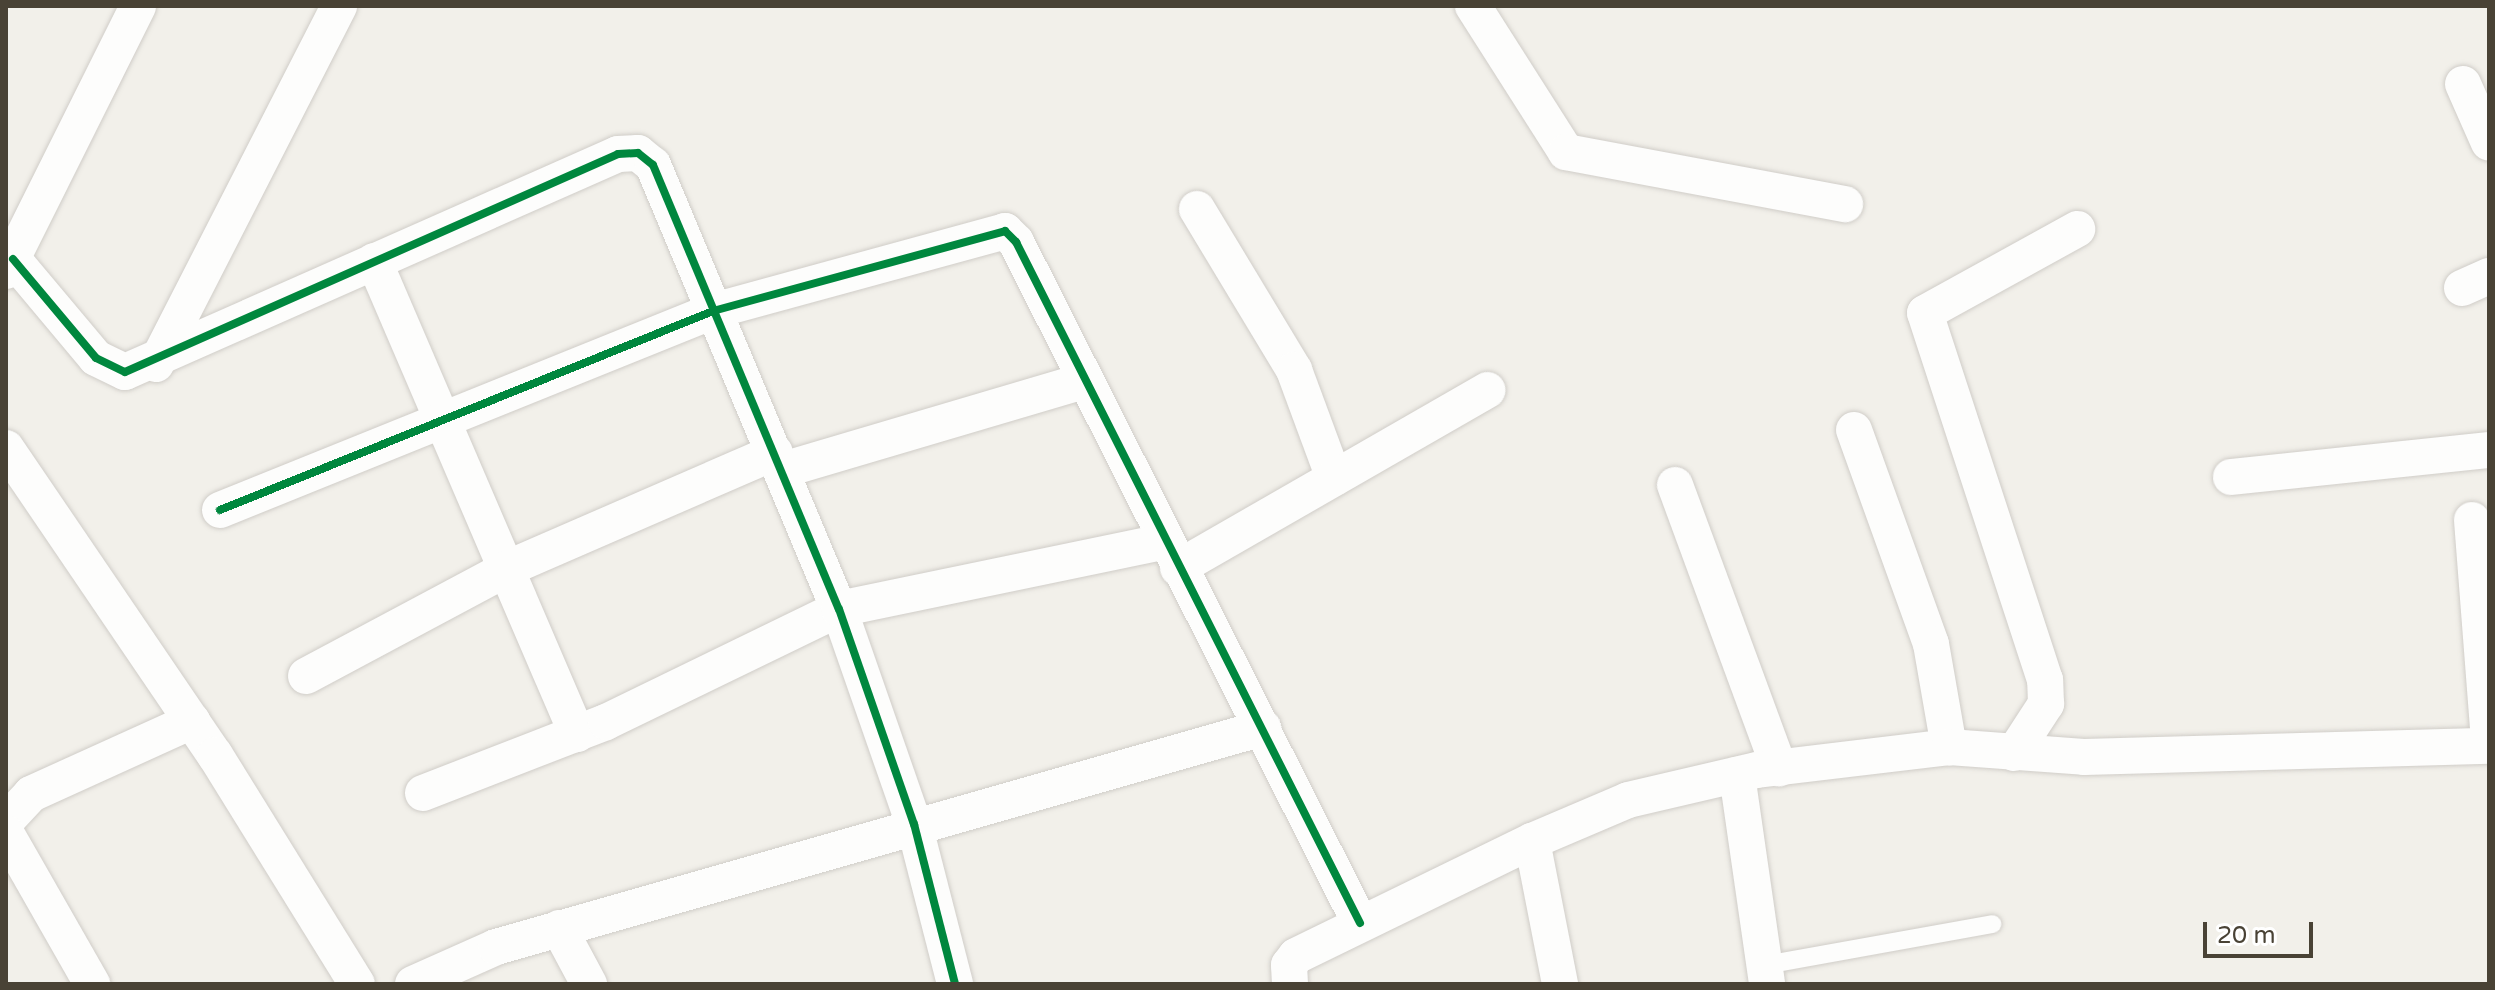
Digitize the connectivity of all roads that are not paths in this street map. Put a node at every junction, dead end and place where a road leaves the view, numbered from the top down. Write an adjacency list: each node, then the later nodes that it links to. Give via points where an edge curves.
1 (138, 6): 10 (street)
2 (339, 6): 12 (street)
3 (1473, 6): 6 (street, via 1566,152)
4 (2463, 84): 5 (street)
5 (2489, 143)
6 (1845, 204)
7 (1197, 209): 21 (street, via 1294,370)
8 (2077, 229): 35 (street, via 1925,313 2045,680 2046,704)
9 (374, 261): 11 (street, via 618,154 638,153 653,165); 12 (street); 15 (street)
10 (10, 265): 12 (street, via 96,358 125,372)
11 (713, 311): 13 (street, via 1005,231 1016,242); 15 (street); 19 (street)
12 (156, 364)
13 (1084, 381): 19 (street); 25 (street)
14 (1487, 390): 21 (street)
15 (444, 422): 23 (street); 26 (street)
16 (1854, 430): 34 (street, via 1931,644)
17 (6, 448): 29 (street)
18 (2489, 450): 20 (street)
19 (779, 461): 26 (street); 27 (street)
20 (2231, 477)
21 (1334, 478): 25 (street)
22 (1675, 485): 36 (street)
23 (220, 510)
24 (2472, 520): 32 (street)
25 (1170, 555): 27 (street); 30 (street)
26 (506, 569): 28 (street); 31 (street)
27 (839, 609): 31 (street); 40 (street)
28 (306, 676)
29 (192, 721): 39 (street, via 31,794); 48 (street)
30 (1263, 728): 40 (street); 43 (street)
31 (577, 734): 38 (street)
32 (2489, 739)
33 (2489, 746): 35 (street)
34 (1949, 747): 35 (street); 36 (street)
35 (2028, 755)
36 (1779, 768): 37 (street)
37 (1737, 775): 42 (street, via 1628,800); 46 (street)
38 (423, 793)
39 (6, 821)
40 (914, 824): 45 (street); 51 (street)
41 (6, 833): 47 (street)
42 (1532, 841): 43 (street); 53 (street)
43 (1360, 923): 52 (street, via 1296,956 1289,965)
44 (1992, 924): 46 (lane)
45 (559, 928): 49 (street, via 470,956); 50 (street)
46 (1766, 974)
47 (92, 984)
48 (357, 984)
49 (413, 984)
50 (589, 984)
51 (955, 984)
52 (1290, 984)
53 (1560, 984)

